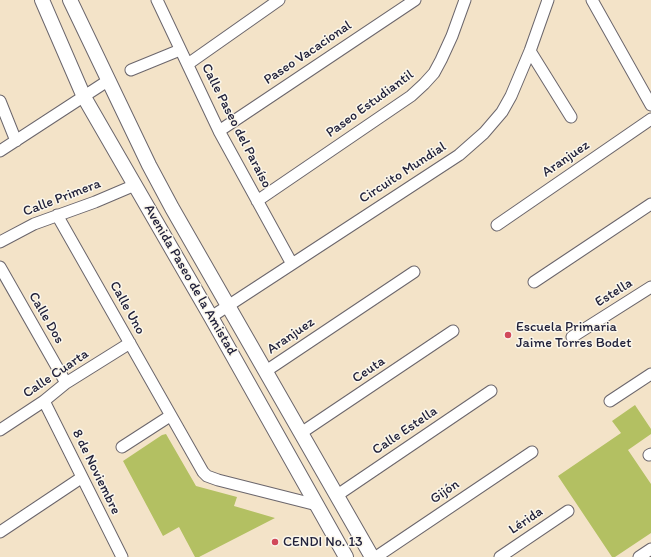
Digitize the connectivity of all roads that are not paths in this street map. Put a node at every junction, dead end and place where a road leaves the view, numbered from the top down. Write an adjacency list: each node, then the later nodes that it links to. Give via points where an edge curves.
1 (42, 0): 14 (street, Avenida Paseo de la Amistad)
2 (70, 0): 13 (street, Avenida Paseo de la Amistad)
3 (157, 0): 9 (street, Calle Paseo del Paraíso)
4 (279, 0): 11 (street)
5 (415, 0): 19 (street, Paseo Vacacional)
6 (465, 0): 23 (street, Paseo Estudiantil, via 434,73 424,84 411,96)
7 (548, 0): 10 (street, Circuito Mundial)
8 (592, 0): 16 (street)
9 (180, 50): 11 (street, Calle Paseo del Paraíso); 12 (street)
10 (530, 51): 17 (street); 28 (street, Circuito Mundial, via 511,96 502,112 484,133 459,155)
11 (188, 64): 19 (street, Calle Paseo del Paraíso)
12 (131, 70)
13 (109, 80): 14 (street); 33 (street, Avenida Paseo de la Amistad, via 168,202)
14 (84, 97): 20 (street); 22 (street, Avenida Paseo de la Amistad)
15 (0, 101): 20 (street)
16 (651, 104)
17 (571, 117)
18 (651, 119): 26 (street, Aranjuez)
19 (219, 131): 23 (street, Calle Paseo del Paraíso)
20 (16, 141): 21 (street)
21 (0, 151)
22 (135, 185): 25 (street, Calle Primera); 34 (street, Avenida Paseo de la Amistad)
23 (258, 202): 28 (street, Calle Paseo del Paraíso)
24 (651, 204): 31 (street)
25 (57, 215): 27 (street, Calle Primera); 37 (street, Calle Uno)
26 (497, 225)
27 (0, 242)
28 (292, 264): 33 (street, Circuito Mundial)
29 (0, 267): 40 (street, Calle Dos)
30 (414, 272): 38 (street, Aranjuez)
31 (534, 282)
32 (651, 287): 36 (street, Estella)
33 (229, 306): 34 (street, Circuito Mundial); 38 (street, Avenida Paseo de la Amistad)
34 (212, 317): 51 (street, Avenida Paseo de la Amistad)
35 (453, 331): 46 (street, Ceuta)
36 (572, 336)
37 (130, 343): 40 (street, Calle Cuarta); 44 (street, Calle Uno)
38 (266, 371): 46 (street, Avenida Paseo de la Amistad)
39 (651, 374): 43 (street)
40 (66, 383): 42 (street, Calle Cuarta)
41 (491, 391): 50 (street, Calle Estella)
42 (44, 400): 45 (street, Calle Cuarta); 49 (street, 8 de Noviembre)
43 (610, 401)
44 (170, 416): 47 (street); 51 (street, Calle Uno, via 207,476)
45 (2, 424)
46 (301, 433): 50 (street, Avenida Paseo de la Amistad)
47 (122, 447)
48 (532, 452): 58 (street, Gijón)
49 (82, 478): 53 (street); 55 (street, 8 de Noviembre)
50 (336, 496): 57 (street, Avenida Paseo de la Amistad)
51 (317, 505): 56 (street, Avenida Paseo de la Amistad)
52 (568, 511): 59 (street, Lérida)
53 (0, 532)
54 (651, 549): 60 (street)
55 (122, 557)
56 (346, 557)
57 (372, 557)
58 (376, 557)
59 (500, 557)
60 (639, 557)

